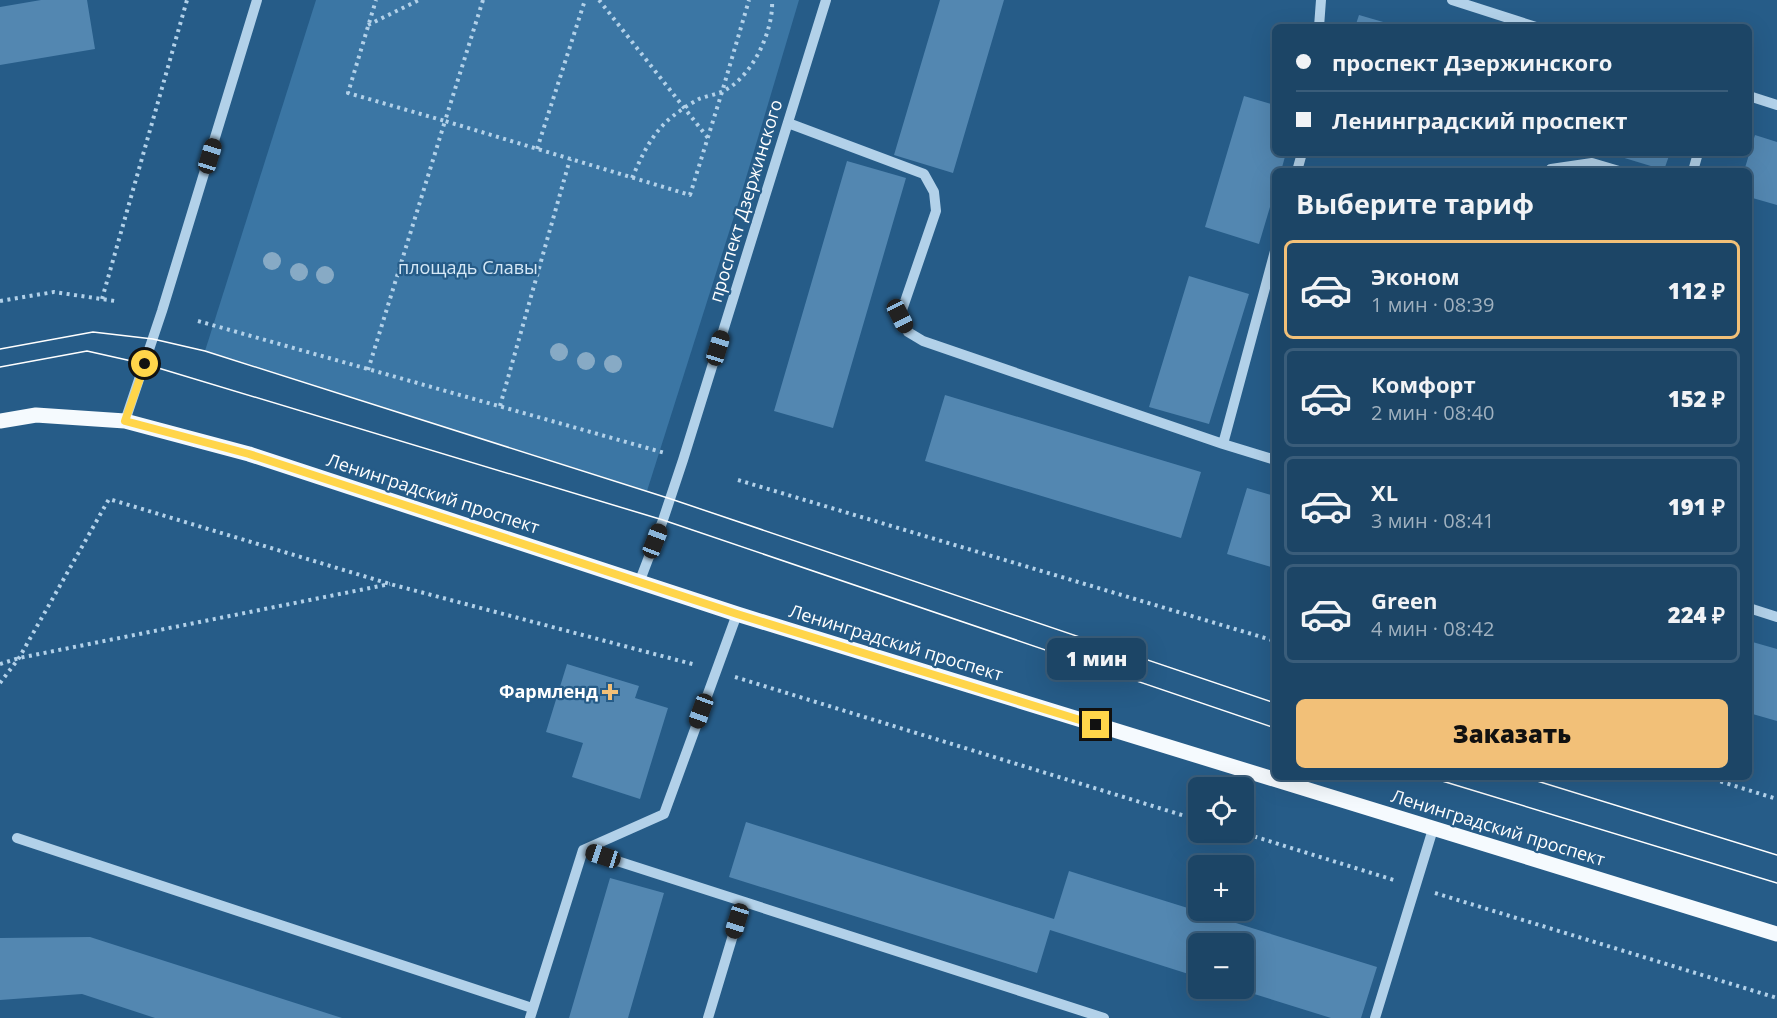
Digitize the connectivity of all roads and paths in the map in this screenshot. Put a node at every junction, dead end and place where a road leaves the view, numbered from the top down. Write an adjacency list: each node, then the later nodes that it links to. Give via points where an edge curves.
1 (187, 0): 29 (path)
2 (257, 0): 36 (street)
3 (375, 0): 15 (path)
4 (419, 0): 15 (path)
5 (483, 0): 20 (path)
6 (585, 0): 23 (path)
7 (599, 0): 19 (path)
8 (749, 0): 16 (path)
9 (772, 0): 16 (path, via 764,45 751,66)
10 (826, 0): 21 (street, проспект Дзержинского)
11 (1321, 0): 13 (street)
12 (1452, 0): 14 (street)
13 (1319, 24)
14 (1527, 24)
15 (368, 25): 20 (path, via 348,93)
16 (722, 92): 19 (path); 22 (path)
17 (1752, 97): 18 (street)
18 (1777, 105)
19 (686, 108): 22 (path); 27 (path, via 648,142)
20 (445, 122): 23 (path); 33 (path)
21 (788, 123): 37 (street, via 924,174 934,192 936,211 900,316 908,332 923,341); 41 (street, проспект Дзержинского, via 683,460)
22 (708, 138): 27 (path, via 690,195)
23 (537, 149): 24 (path)
24 (570, 159): 27 (path); 34 (path)
25 (1563, 168): 26 (street, via 1592,163)
26 (1609, 168)
27 (632, 178)
28 (1272, 262): 37 (street)
29 (102, 298): 30 (path, via 54,292); 31 (path)
30 (0, 301)
31 (115, 301)
32 (198, 321): 33 (path)
33 (368, 370): 34 (path)
34 (500, 406): 38 (path)
35 (0, 421): 36 (main road, Ленинградский проспект, via 36,415)
36 (125, 421): 41 (main road, Ленинградский проспект, via 249,454)
37 (1223, 444): 39 (street)
38 (670, 455)
39 (1272, 459)
40 (738, 480): 46 (path)
41 (639, 583): 44 (main road, Ленинградский проспект)
42 (390, 584): 47 (path); 47 (path, via 109,499); 49 (path)
43 (1752, 609): 45 (street)
44 (737, 614): 49 (street); 51 (main road, Ленинградский проспект)
45 (1777, 617)
46 (1272, 640)
47 (19, 658): 48 (path); 50 (path)
48 (0, 664)
49 (716, 670): 55 (path); 59 (street, via 664,814)
50 (0, 683)
51 (1272, 780)
52 (1274, 780): 56 (main road, Ленинградский проспект)
53 (1716, 780): 54 (path)
54 (1777, 799)
55 (1188, 817)
56 (1432, 829): 60 (street); 62 (main road, Ленинградский проспект)
57 (1254, 836): 60 (path)
58 (17, 838): 64 (street)
59 (582, 850): 61 (street); 64 (street)
60 (1415, 886): 63 (path); 67 (street)
61 (743, 902): 65 (street); 66 (street)
62 (1777, 934)
63 (1777, 998)
64 (531, 1013)
65 (708, 1018)
66 (1104, 1018)
67 (1376, 1018)

